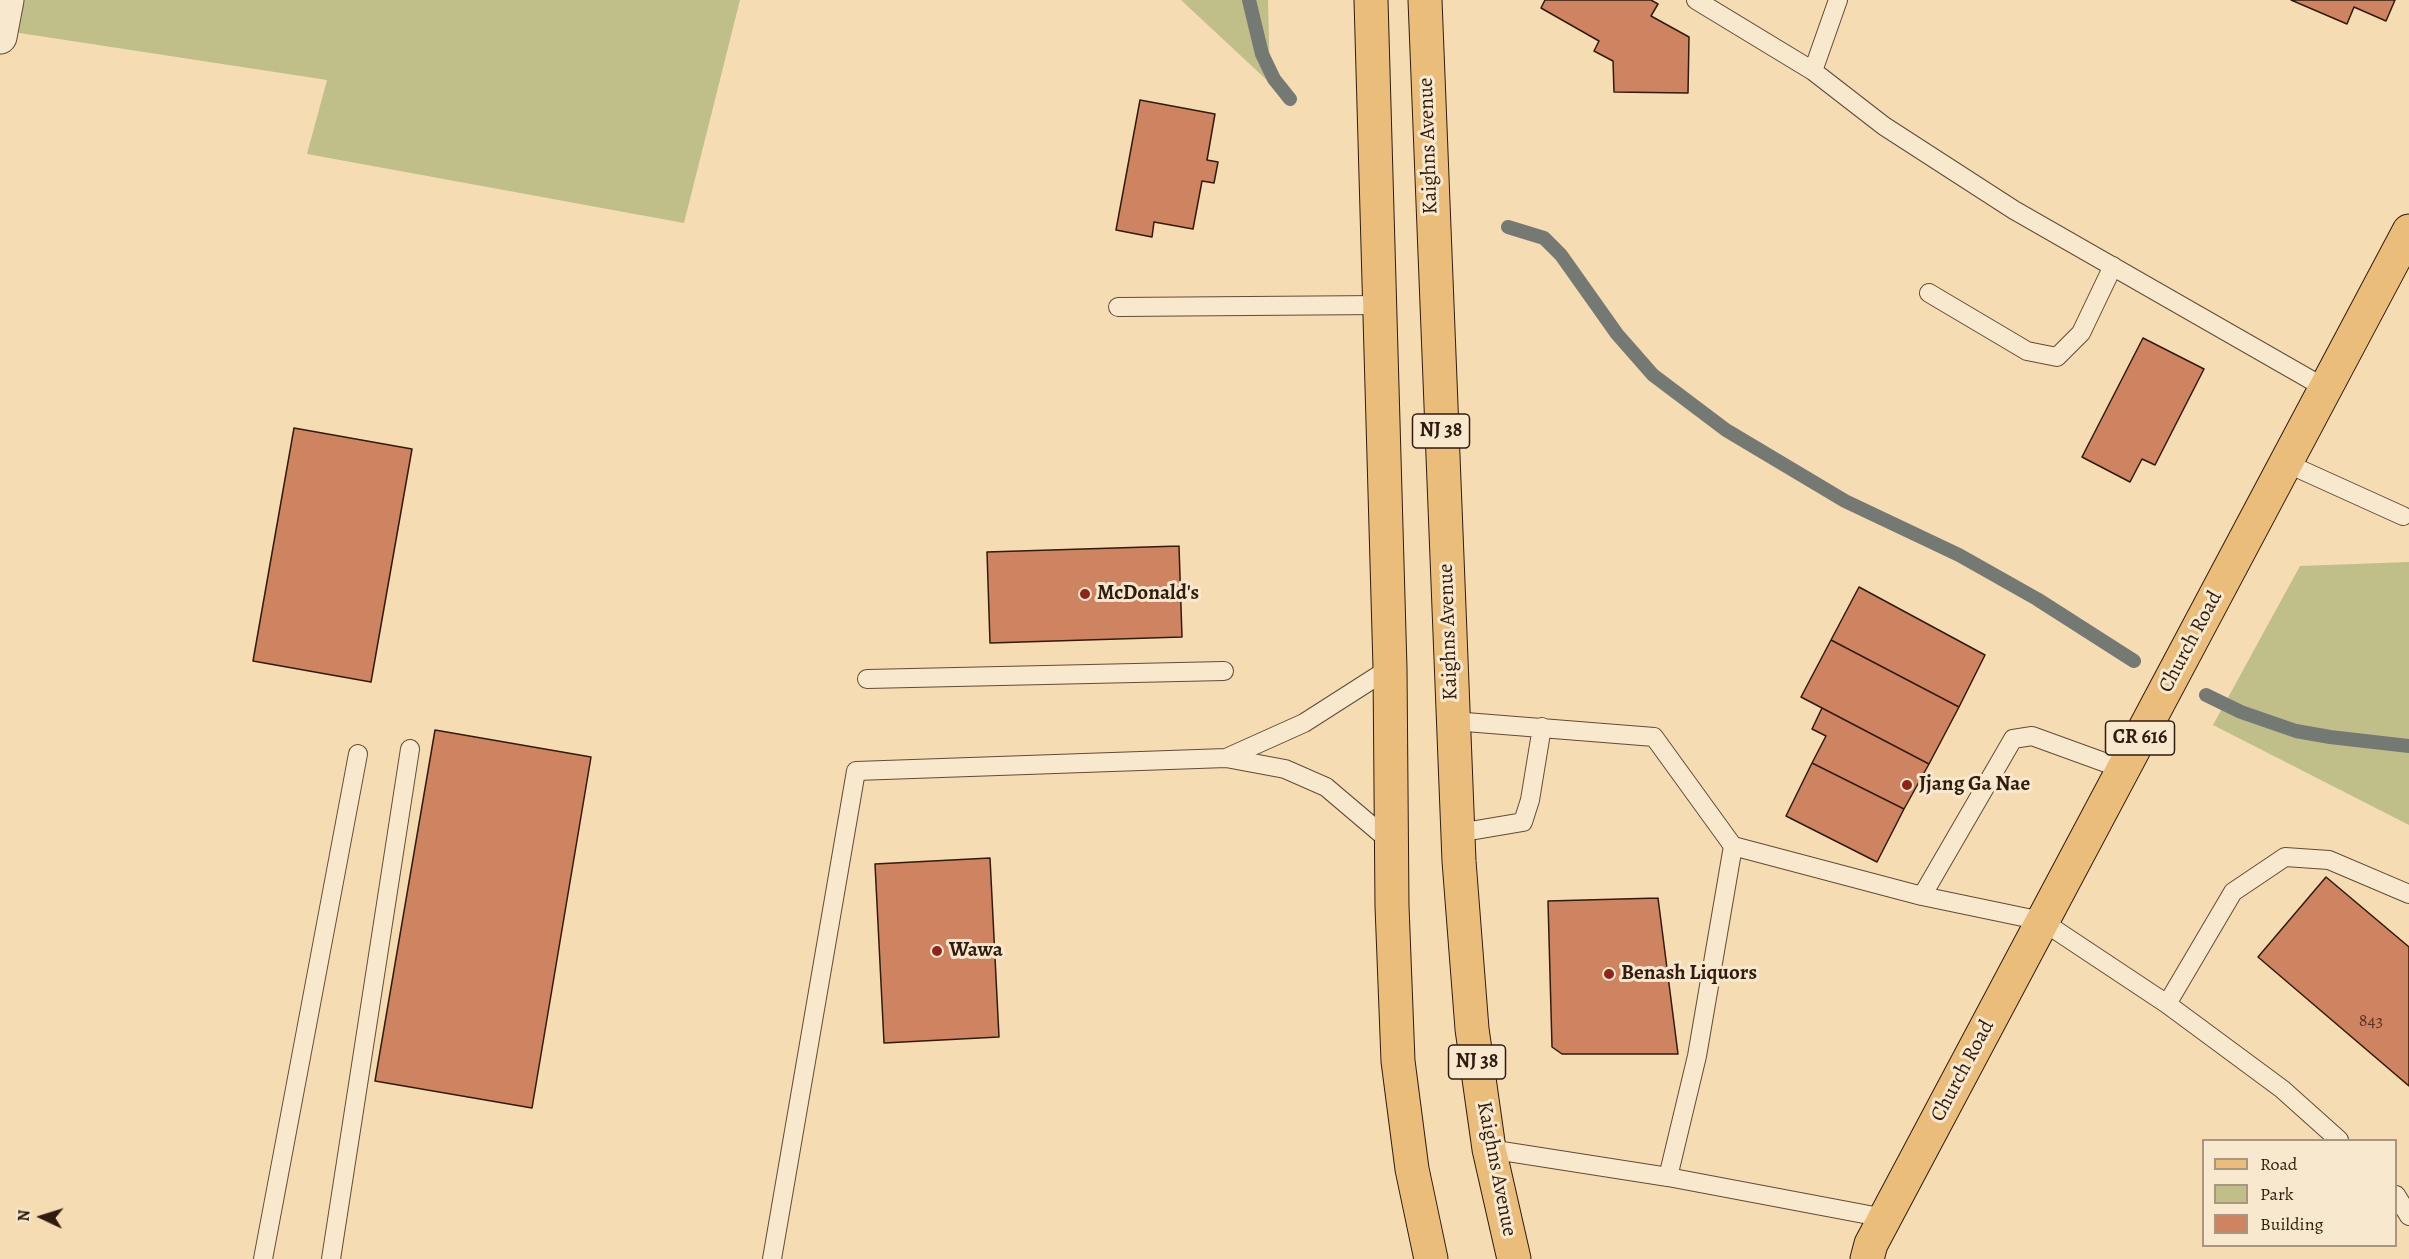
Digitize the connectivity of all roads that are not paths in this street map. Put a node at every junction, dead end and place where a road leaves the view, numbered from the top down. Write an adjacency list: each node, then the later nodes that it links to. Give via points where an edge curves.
1 (7, 0): 6 (street)
2 (1371, 0): 11 (main road, NJ 38)
3 (1425, 0): 19 (main road, Kaighns Avenue / NJ 38)
4 (1696, 0): 7 (lane)
5 (1838, 0): 7 (lane)
6 (0, 37)
7 (1813, 71): 9 (lane, via 1884,126 2014,210)
8 (2407, 239): 13 (main road, Church Road / CR 616)
9 (2113, 266): 10 (lane, via 2080,333 2057,357 2027,351); 13 (lane)
10 (1929, 293)
11 (1380, 305): 12 (lane); 16 (main road, NJ 38)
12 (1118, 307)
13 (2325, 388): 14 (main road, Church Road / CR 616)
14 (2286, 463): 15 (lane); 24 (main road, Church Road / CR 616)
15 (2403, 516)
16 (1390, 668): 23 (lane, via 1304,723); 26 (main road, NJ 38)
17 (1224, 671): 18 (lane)
18 (867, 679)
19 (1453, 721): 20 (lane); 25 (main road, Kaighns Avenue / NJ 38)
20 (1542, 726): 25 (lane, via 1523,822); 27 (lane, via 1654,737)
21 (410, 749): 39 (lane)
22 (358, 754): 38 (lane)
23 (1226, 758): 26 (lane, via 1285,770 1326,787); 40 (lane, via 856,771)
24 (2123, 769): 29 (lane, via 2032,736 2013,739); 30 (main road, Church Road / CR 616)
25 (1458, 833): 33 (main road, Kaighns Avenue / NJ 38, via 1472,1018)
26 (1392, 843): 41 (main road, NJ 38, via 1398,1061 1412,1169)
27 (1733, 846): 29 (lane); 34 (lane, via 1697,1056)
28 (2409, 894): 31 (lane, via 2329,860 2285,857 2234,892)
29 (1922, 896): 30 (lane)
30 (2042, 921): 31 (lane); 37 (main road, Church Road / CR 616)
31 (2167, 1004): 32 (lane, via 2282,1089)
32 (2338, 1139)
33 (1489, 1149): 34 (lane); 42 (main road, Kaighns Avenue / NJ 38)
34 (1668, 1177): 37 (lane)
35 (2397, 1197): 36 (lane)
36 (2409, 1216)
37 (1870, 1245)
38 (263, 1259)
39 (331, 1259)
40 (772, 1259)
41 (1431, 1259)
42 (1514, 1259)

